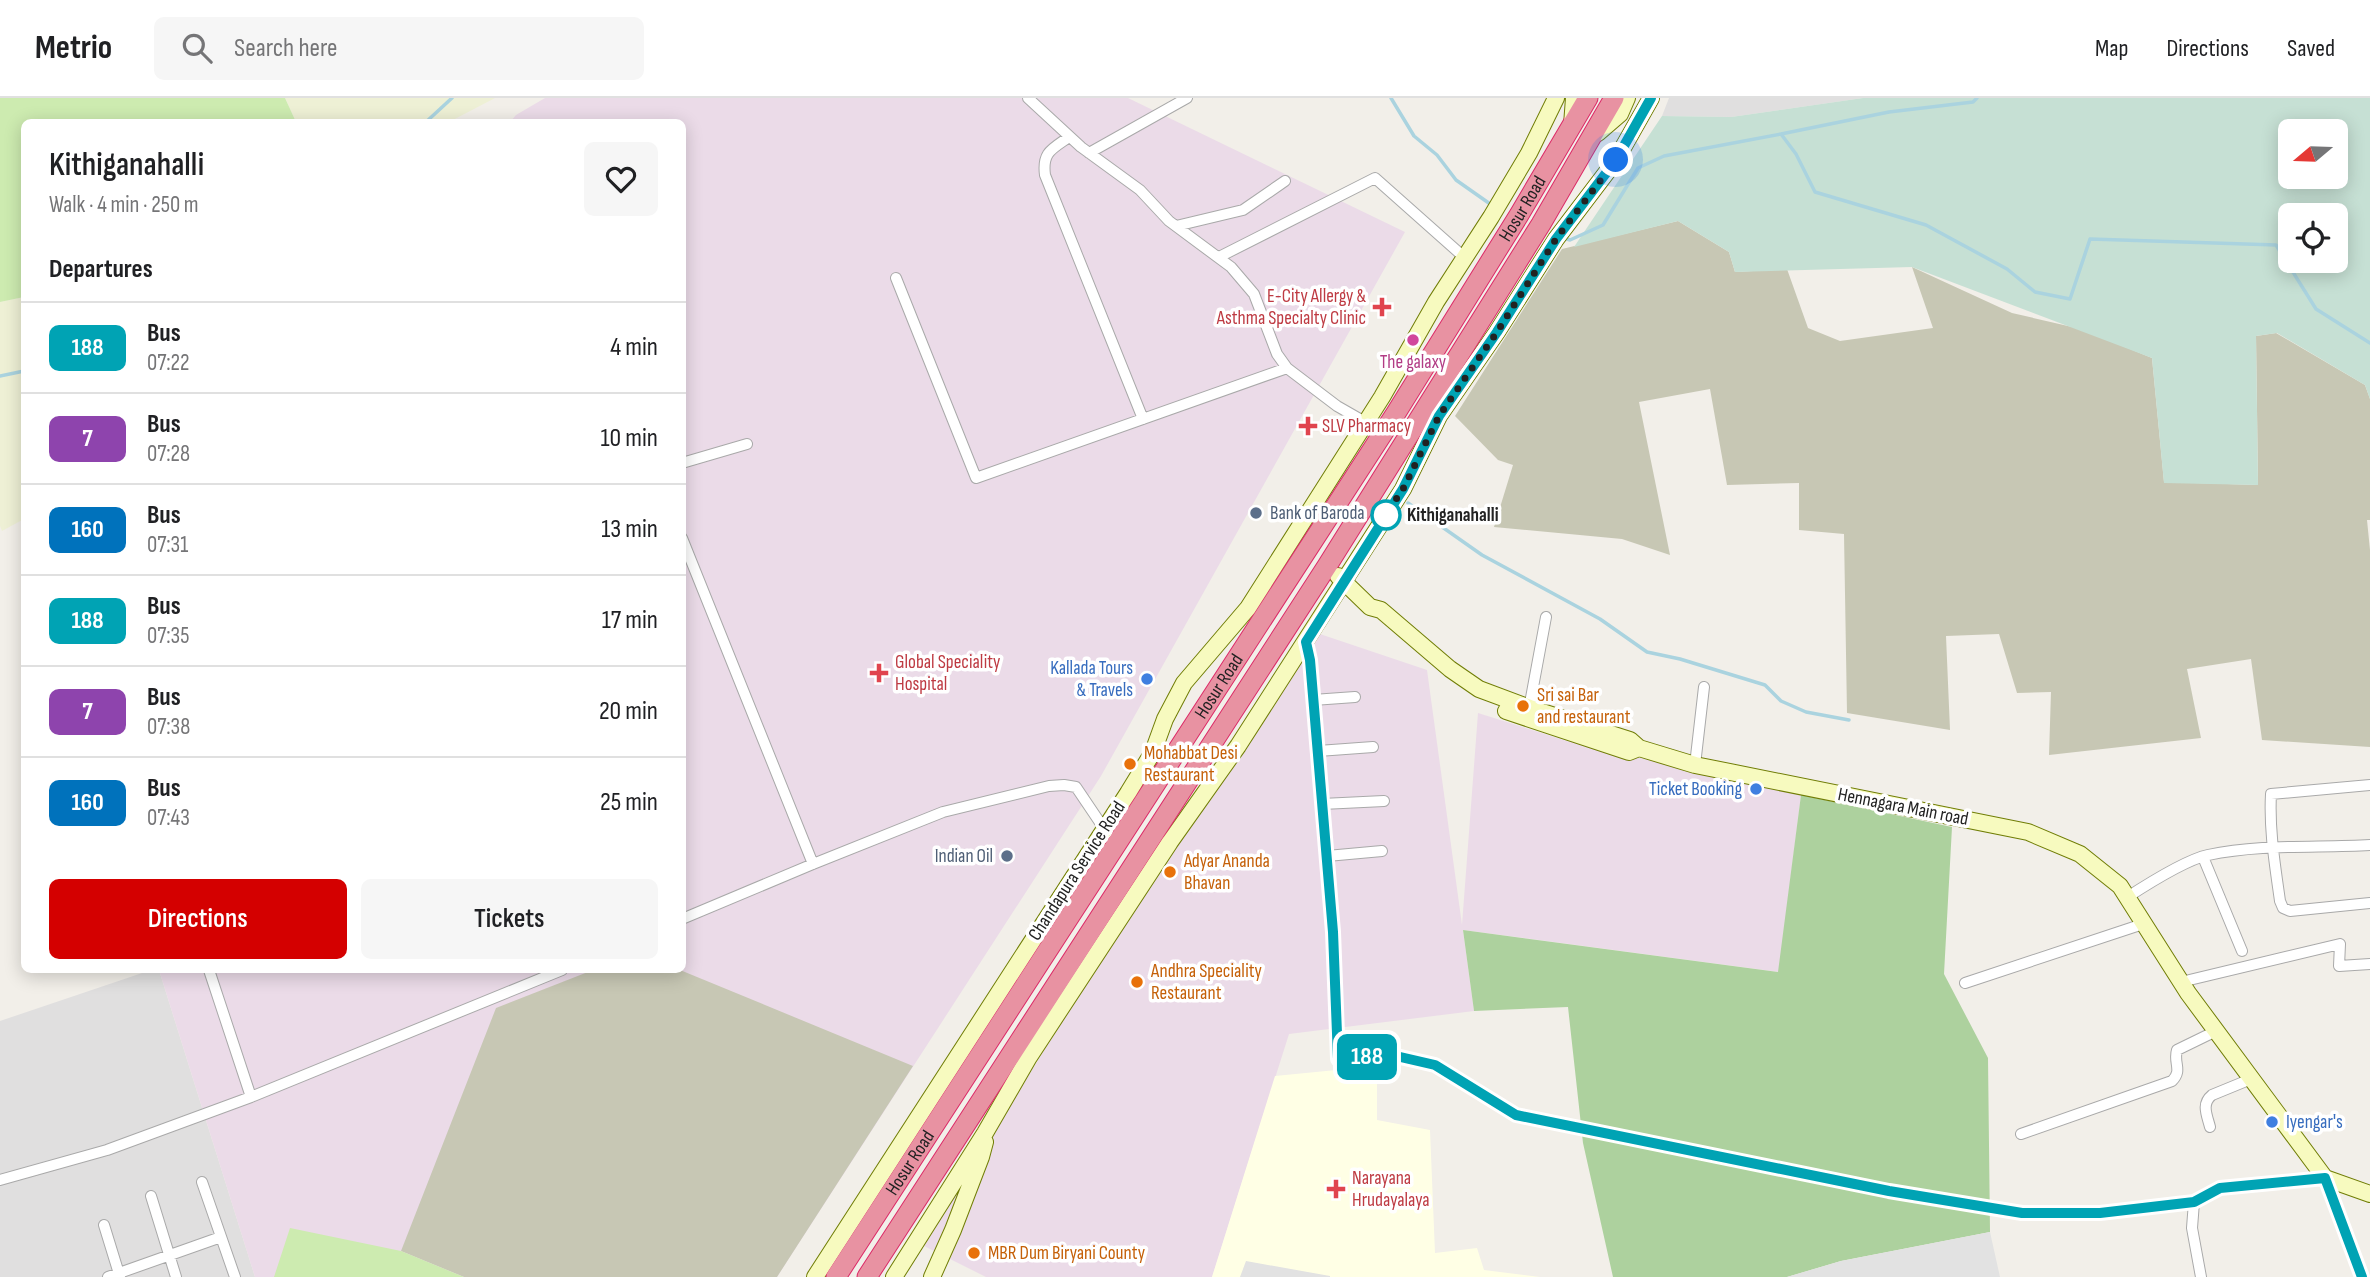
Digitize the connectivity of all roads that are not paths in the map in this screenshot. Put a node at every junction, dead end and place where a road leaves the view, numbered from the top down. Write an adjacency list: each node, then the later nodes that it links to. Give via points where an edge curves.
1 (1028, 98): 10 (street)
2 (1187, 98): 12 (street)
3 (1556, 98): 16 (street, Chandapura Service Road, via 1529,153)
4 (1574, 98): 9 (street)
5 (1588, 98): 9 (highway, Hosur Road)
6 (1614, 98): 11 (highway, Hosur Road)
7 (1627, 98): 11 (street, via 1620,114)
8 (1651, 98): 25 (street, via 1616,160 1550,249 1439,416 1403,489)
9 (1571, 127): 38 (highway, Hosur Road, via 1396,413)
10 (1069, 136): 12 (street); 19 (street, via 1049,152 1043,162 1045,175)
11 (1592, 138): 24 (highway, Hosur Road)
12 (1089, 153): 14 (street, via 1140,190)
13 (1285, 181): 14 (street, via 1243,210)
14 (1176, 226): 15 (street)
15 (1219, 257): 16 (street, via 1375,178); 18 (street, via 1254,295)
16 (1465, 258): 20 (street, Chandapura Service Road)
17 (896, 278): 19 (street, via 976,478)
18 (1287, 368): 19 (street); 20 (street, via 1337,407)
19 (1143, 419)
20 (1366, 422): 38 (street, Chandapura Service Road, via 1248,608 1184,683)
21 (747, 444): 22 (street)
22 (686, 462)
23 (686, 548): 44 (street)
24 (1327, 566): 25 (street, Hennagara Main road); 75 (highway, Hosur Road)
25 (1344, 581): 27 (street); 31 (street, Hennagara Main road, via 1370,607 1381,610 1470,684)
26 (1546, 617): 31 (street)
27 (1306, 642): 30 (street); 59 (street, via 1029,1057)
28 (1704, 687): 34 (street)
29 (1355, 697): 30 (street)
30 (1313, 700): 33 (street)
31 (1529, 714): 34 (street, Hennagara Main road, via 1630,740 1639,748)
32 (1373, 747): 33 (street)
33 (1318, 751): 37 (street)
34 (1695, 765): 45 (street, Hennagara Main road, via 2028,832 2080,854 2120,886)
35 (2370, 785): 40 (street, via 2271,794)
36 (1384, 801): 37 (street)
37 (1322, 804): 42 (street)
38 (1111, 836): 44 (street, via 1076,787 1049,786 943,813); 73 (street, Chandapura Service Road); 74 (highway, Hosur Road)
39 (2370, 845): 40 (street)
40 (2272, 848): 43 (street); 46 (street, via 2283,908)
41 (1382, 851): 42 (street)
42 (1327, 856): 66 (street, via 1338,1059 1396,1056 1435,1065 1516,1115 1889,1191 2022,1213 2100,1213)
43 (2203, 857): 45 (street); 49 (street)
44 (813, 864): 47 (street)
45 (2126, 898): 48 (street, Hennagara Main road)
46 (2370, 904)
47 (686, 917)
48 (2143, 924): 53 (street); 54 (street, Hennagara Main road)
49 (2242, 951)
50 (2370, 964): 54 (street, via 2339,966 2340,944)
51 (210, 973): 57 (street)
52 (555, 973): 57 (street)
53 (1965, 982)
54 (2181, 982): 55 (street, Hennagara Main road)
55 (2216, 1031): 56 (street, Hennagara Main road); 60 (street, via 2177,1050 2179,1069 2172,1081)
56 (2251, 1079): 58 (street, via 2207,1099); 61 (street, Hennagara Main road)
57 (251, 1097): 62 (street, via 107,1150)
58 (2210, 1127)
59 (985, 1133): 76 (street); 77 (street, via 981,1157)
60 (2021, 1134)
61 (2325, 1178): 64 (street); 66 (street, via 2220,1188); 79 (street)
62 (0, 1180)
63 (202, 1182): 68 (street)
64 (2370, 1194)
65 (151, 1196): 69 (street)
66 (2194, 1202): 78 (street, via 2192,1228)
67 (104, 1225): 70 (street)
68 (221, 1237): 69 (street); 72 (street)
69 (169, 1255): 70 (street); 71 (street)
70 (115, 1276)
71 (176, 1277)
72 (235, 1277)
73 (815, 1277)
74 (836, 1277)
75 (867, 1277)
76 (894, 1277)
77 (932, 1277)
78 (2201, 1277)
79 (2362, 1277)

